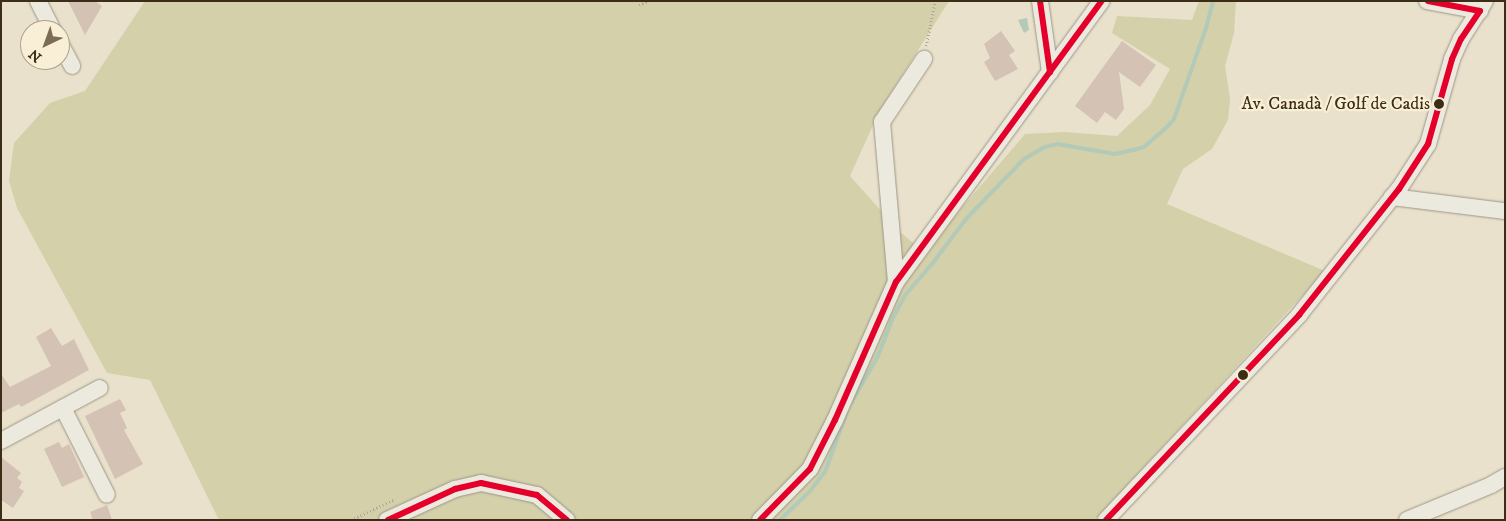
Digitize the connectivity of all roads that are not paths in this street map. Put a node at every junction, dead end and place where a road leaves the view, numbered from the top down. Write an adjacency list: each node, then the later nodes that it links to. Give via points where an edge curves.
1 (38, 1): 6 (street)
2 (1040, 1): 10 (street)
3 (1102, 1): 10 (street)
4 (1427, 1): 5 (street)
5 (1482, 6): 11 (street, via 1452,59 1428,144)
6 (48, 20)
7 (924, 59): 13 (street, via 882,122)
8 (70, 62): 9 (street)
9 (72, 66)
10 (1050, 72): 13 (street)
11 (1392, 197): 12 (street); 22 (street, via 1299,315)
12 (1505, 211)
13 (896, 282): 21 (street, via 810,469)
14 (100, 388): 15 (street)
15 (63, 408): 16 (street); 18 (street)
16 (1, 441)
17 (1505, 477): 23 (street)
18 (107, 495)
19 (387, 520): 20 (street, via 455,489 481,483 537,494)
20 (567, 520)
21 (760, 520)
22 (1106, 520)
23 (1407, 520)

